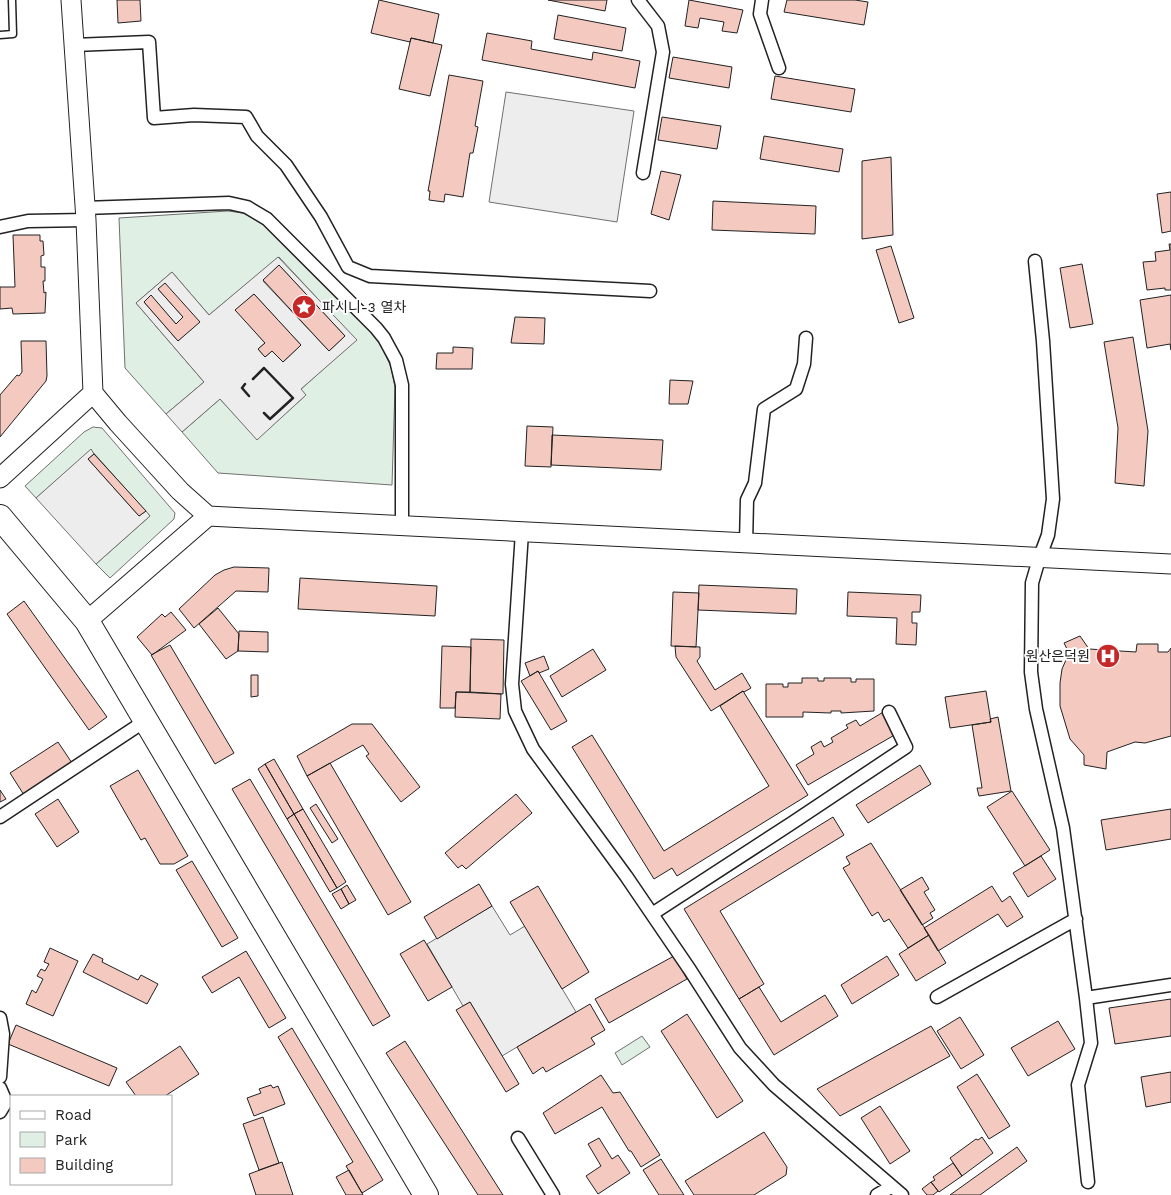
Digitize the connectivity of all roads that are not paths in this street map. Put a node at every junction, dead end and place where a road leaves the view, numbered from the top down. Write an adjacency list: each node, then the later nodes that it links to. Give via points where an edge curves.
1 (12, 0): 5 (lane, via 13,34)
2 (71, 0): 6 (main road)
3 (638, 0): 8 (street, via 658,26 663,52)
4 (762, 0): 7 (street, via 760,14)
5 (0, 35)
6 (74, 45): 9 (main road); 12 (street, via 149,42 154,118 194,114 246,117 257,136 286,165 321,217 348,267 370,276)
7 (779, 68)
8 (643, 173)
9 (85, 214): 10 (street); 14 (main road); 18 (street, via 229,203 267,219 376,328 396,360 402,385)
10 (0, 227)
11 (1035, 261): 21 (street, via 1053,499 1048,535)
12 (650, 291)
13 (806, 338): 20 (street, via 804,364 796,389 764,409 755,483 747,500)
14 (93, 393): 15 (main road); 16 (main road, via 180,492)
15 (0, 478)
16 (208, 516): 18 (main road); 23 (main road)
17 (0, 517): 23 (highway)
18 (402, 527): 19 (main road)
19 (522, 532): 20 (main road); 27 (street, via 512,684 515,711 533,749)
20 (746, 544): 21 (main road)
21 (1038, 559): 22 (main road); 28 (street, via 1032,583 1031,672 1036,709 1063,828)
22 (1171, 564)
23 (87, 621): 25 (highway)
24 (889, 712): 27 (street, via 906,747)
25 (145, 721): 26 (street); 39 (highway)
26 (0, 817)
27 (652, 914): 38 (street, via 740,1048 774,1086)
28 (1076, 919): 30 (street); 31 (street)
29 (1171, 985): 31 (street)
30 (937, 997)
31 (1086, 998): 37 (street, via 1091,1043 1078,1086)
32 (0, 1018): 33 (street)
33 (0, 1076)
34 (0, 1088): 35 (street, via 6,1102)
35 (0, 1112)
36 (518, 1138): 40 (street)
37 (1088, 1182)
38 (891, 1187): 41 (street); 42 (street)
39 (426, 1195)
40 (553, 1195)
41 (877, 1195)
42 (902, 1195)

